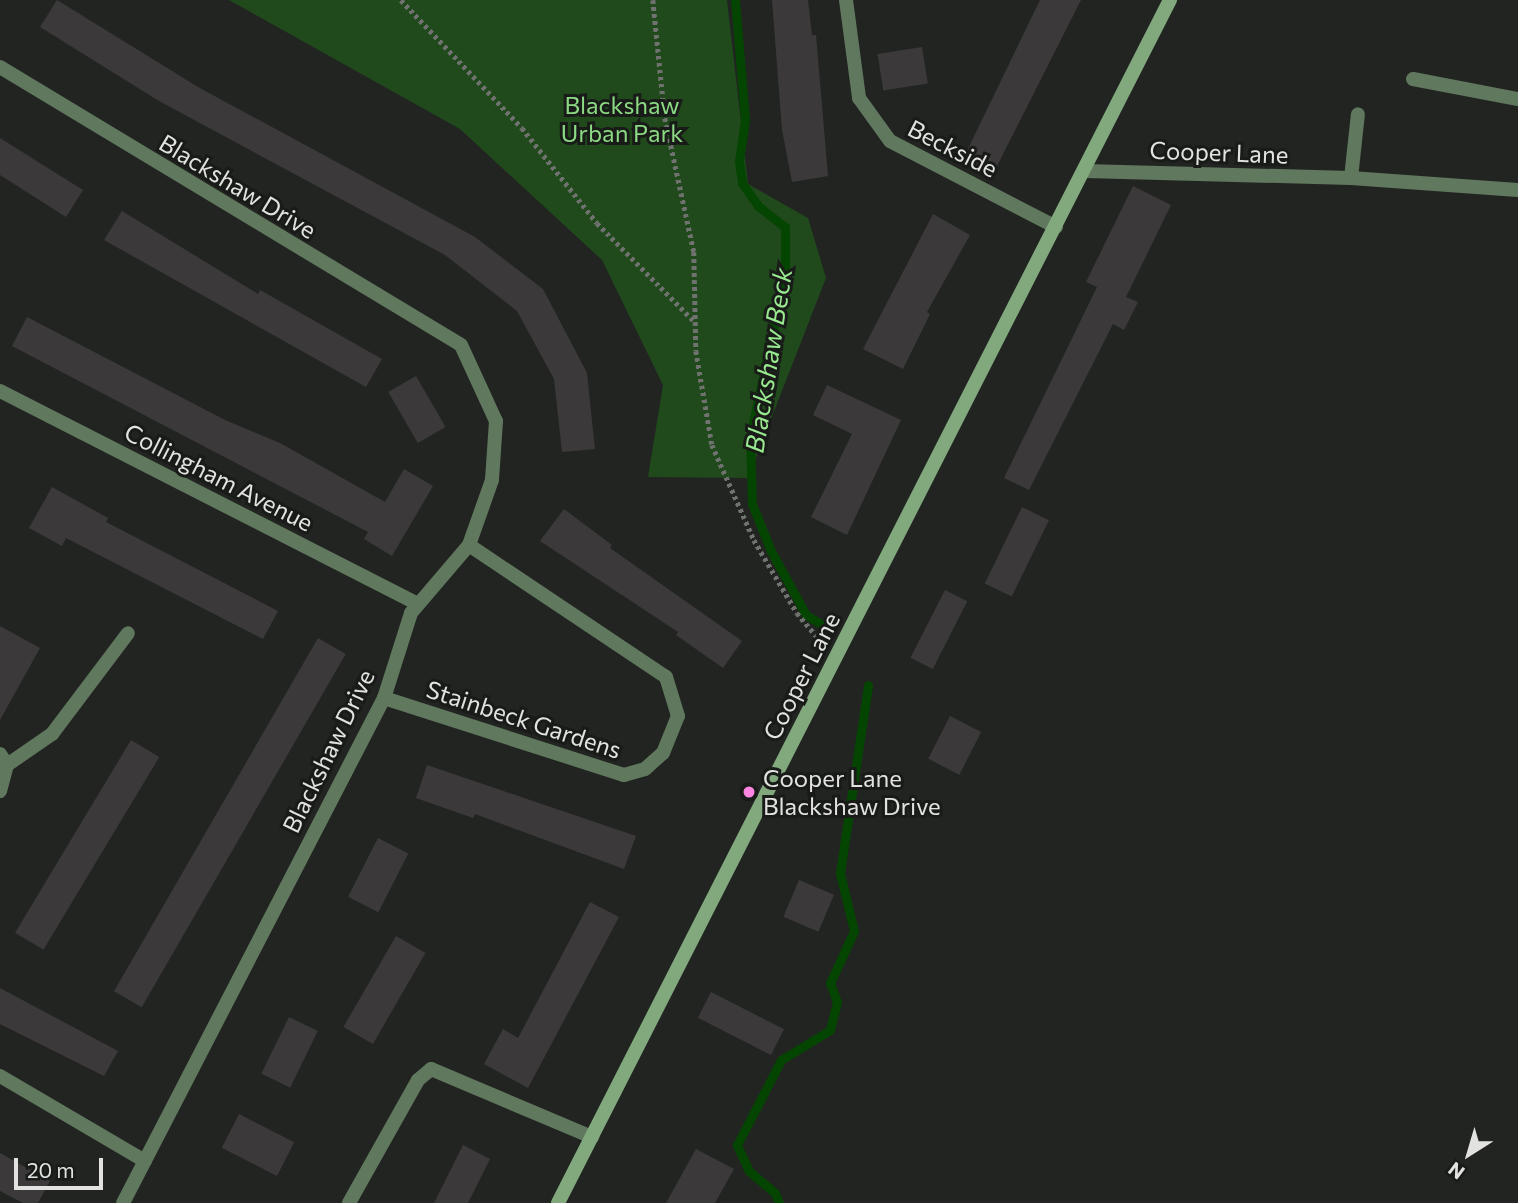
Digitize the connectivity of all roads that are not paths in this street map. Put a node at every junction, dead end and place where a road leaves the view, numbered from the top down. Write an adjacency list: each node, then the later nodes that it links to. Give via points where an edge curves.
1 (846, 0): 10 (street, Beckside, via 859,98 890,141)
2 (1170, 0): 7 (main road, Cooper Lane)
3 (0, 67): 12 (street, Blackshaw Drive, via 461,345 496,421 492,480)
4 (1413, 79): 5 (street)
5 (1518, 99)
6 (1358, 114): 8 (street)
7 (1086, 171): 8 (street, Cooper Lane); 10 (main road, Cooper Lane)
8 (1351, 178): 9 (street, Cooper Lane)
9 (1518, 190)
10 (1056, 227): 19 (main road, Cooper Lane)
11 (0, 391): 13 (street, Collingham Avenue)
12 (469, 545): 13 (street, Blackshaw Drive); 15 (street, Stainbeck Gardens, via 666,677 678,716 663,753 645,769 624,775)
13 (418, 604): 15 (street, Blackshaw Drive)
14 (128, 633): 16 (street, via 52,734)
15 (384, 698): 20 (street, Blackshaw Drive)
16 (3, 759): 17 (street)
17 (0, 791)
18 (0, 1076): 20 (street)
19 (592, 1137): 22 (street, via 431,1069 418,1080); 23 (main road, Cooper Lane)
20 (145, 1161): 21 (street, Blackshaw Drive)
21 (123, 1203)
22 (349, 1203)
23 (558, 1203)

